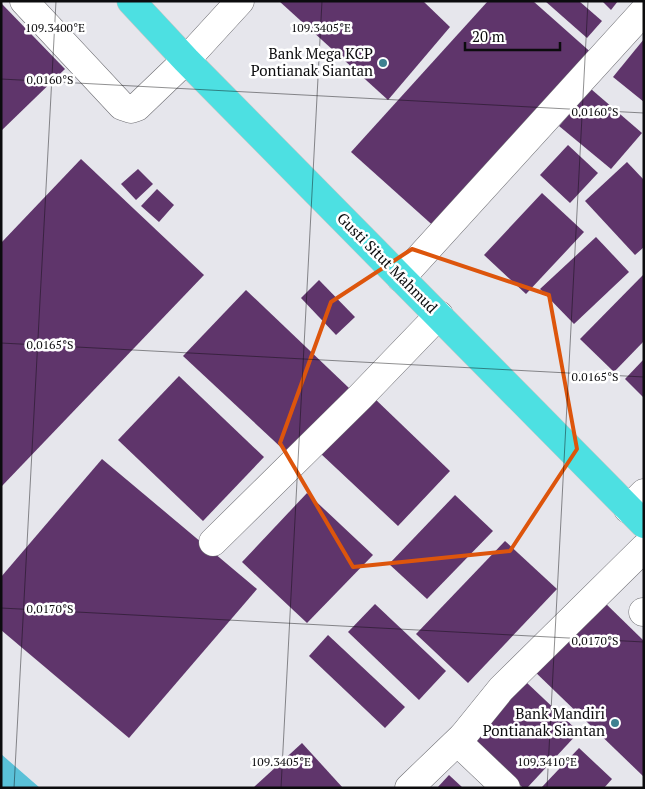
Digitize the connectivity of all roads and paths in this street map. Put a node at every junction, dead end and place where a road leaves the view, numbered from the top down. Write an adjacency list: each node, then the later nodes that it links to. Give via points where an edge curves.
1 (24, 1): 5 (street, via 126,108 137,107)
2 (131, 1): 5 (highway, Gusti Situt Mahmud)
3 (240, 1): 5 (street)
4 (644, 11): 6 (street)
5 (186, 60): 6 (highway, Gusti Situt Mahmud)
6 (402, 278): 7 (highway, Gusti Situt Mahmud)
7 (439, 315): 8 (highway, Gusti Situt Mahmud); 9 (street)
8 (639, 508)
9 (213, 542)
10 (644, 548): 11 (street, via 501,688)
11 (463, 736): 12 (street); 13 (street, via 466,750)
12 (409, 788)
13 (506, 788)

